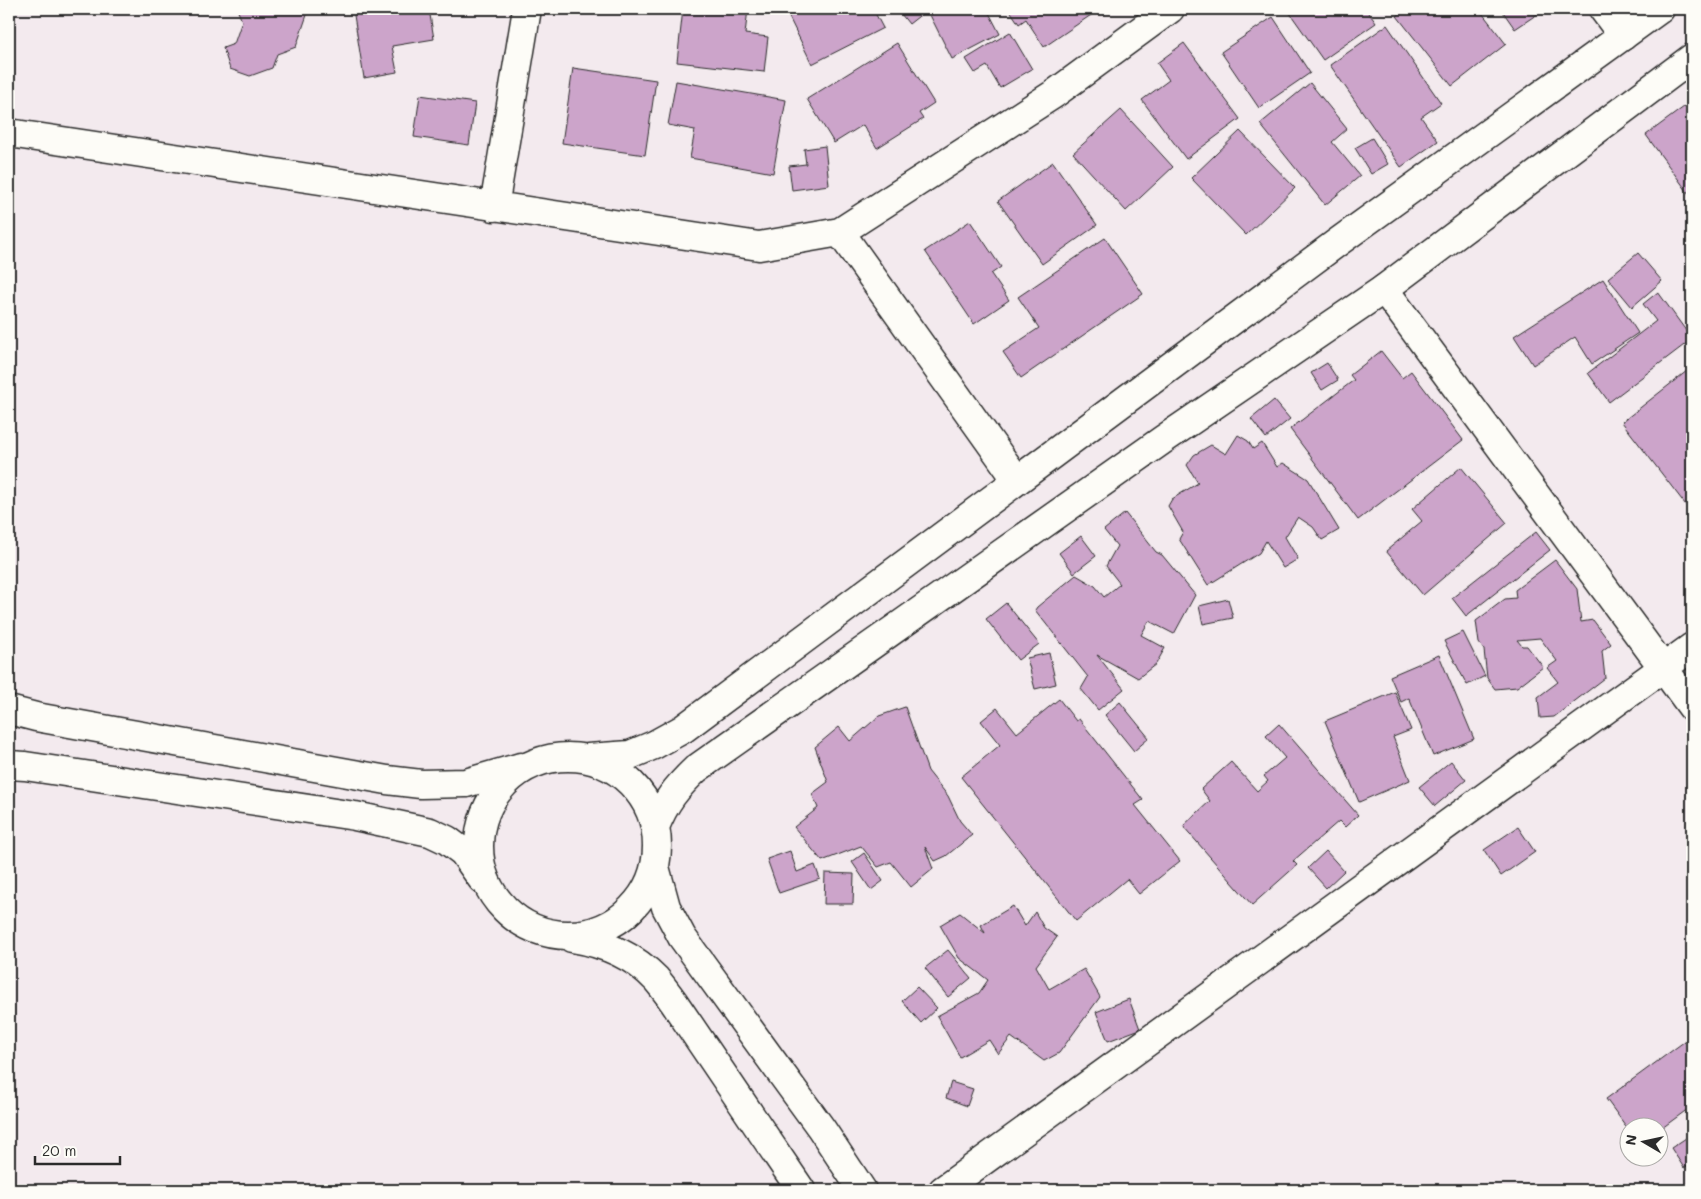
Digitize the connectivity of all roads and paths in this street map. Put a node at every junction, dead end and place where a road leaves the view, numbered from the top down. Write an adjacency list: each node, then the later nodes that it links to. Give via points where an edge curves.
1 (527, 9): 8 (street)
2 (1170, 9): 9 (street, via 1054,94)
3 (1603, 9): 5 (street)
4 (1660, 9): 5 (street)
5 (1623, 36): 11 (street)
6 (1692, 58): 10 (street)
7 (9, 134): 8 (street)
8 (494, 207): 9 (street, via 759,246)
9 (840, 232): 11 (street)
10 (1384, 289): 13 (street); 19 (street, via 1156,445 696,769 663,808)
11 (1017, 480): 16 (street, via 683,729 630,755)
12 (1692, 647): 13 (street)
13 (1664, 668): 14 (street); 25 (street)
14 (1692, 707)
15 (9, 710): 17 (street, via 421,784 466,783)
16 (588, 758): 17 (street, via 555,757); 19 (street, via 612,768 632,783 646,803)
17 (530, 764): 21 (street, via 506,780 489,803 479,829 478,857)
18 (9, 765): 21 (street, via 356,816 430,832 463,852)
19 (655, 827): 20 (street)
20 (655, 867): 22 (street, via 646,890 631,909 612,924 590,933); 24 (street, via 666,907 682,937 821,1128)
21 (486, 884): 22 (street, via 510,916 546,934)
22 (566, 936): 23 (street, via 615,950 655,978)
23 (800, 1190)
24 (862, 1190)
25 (943, 1190)

